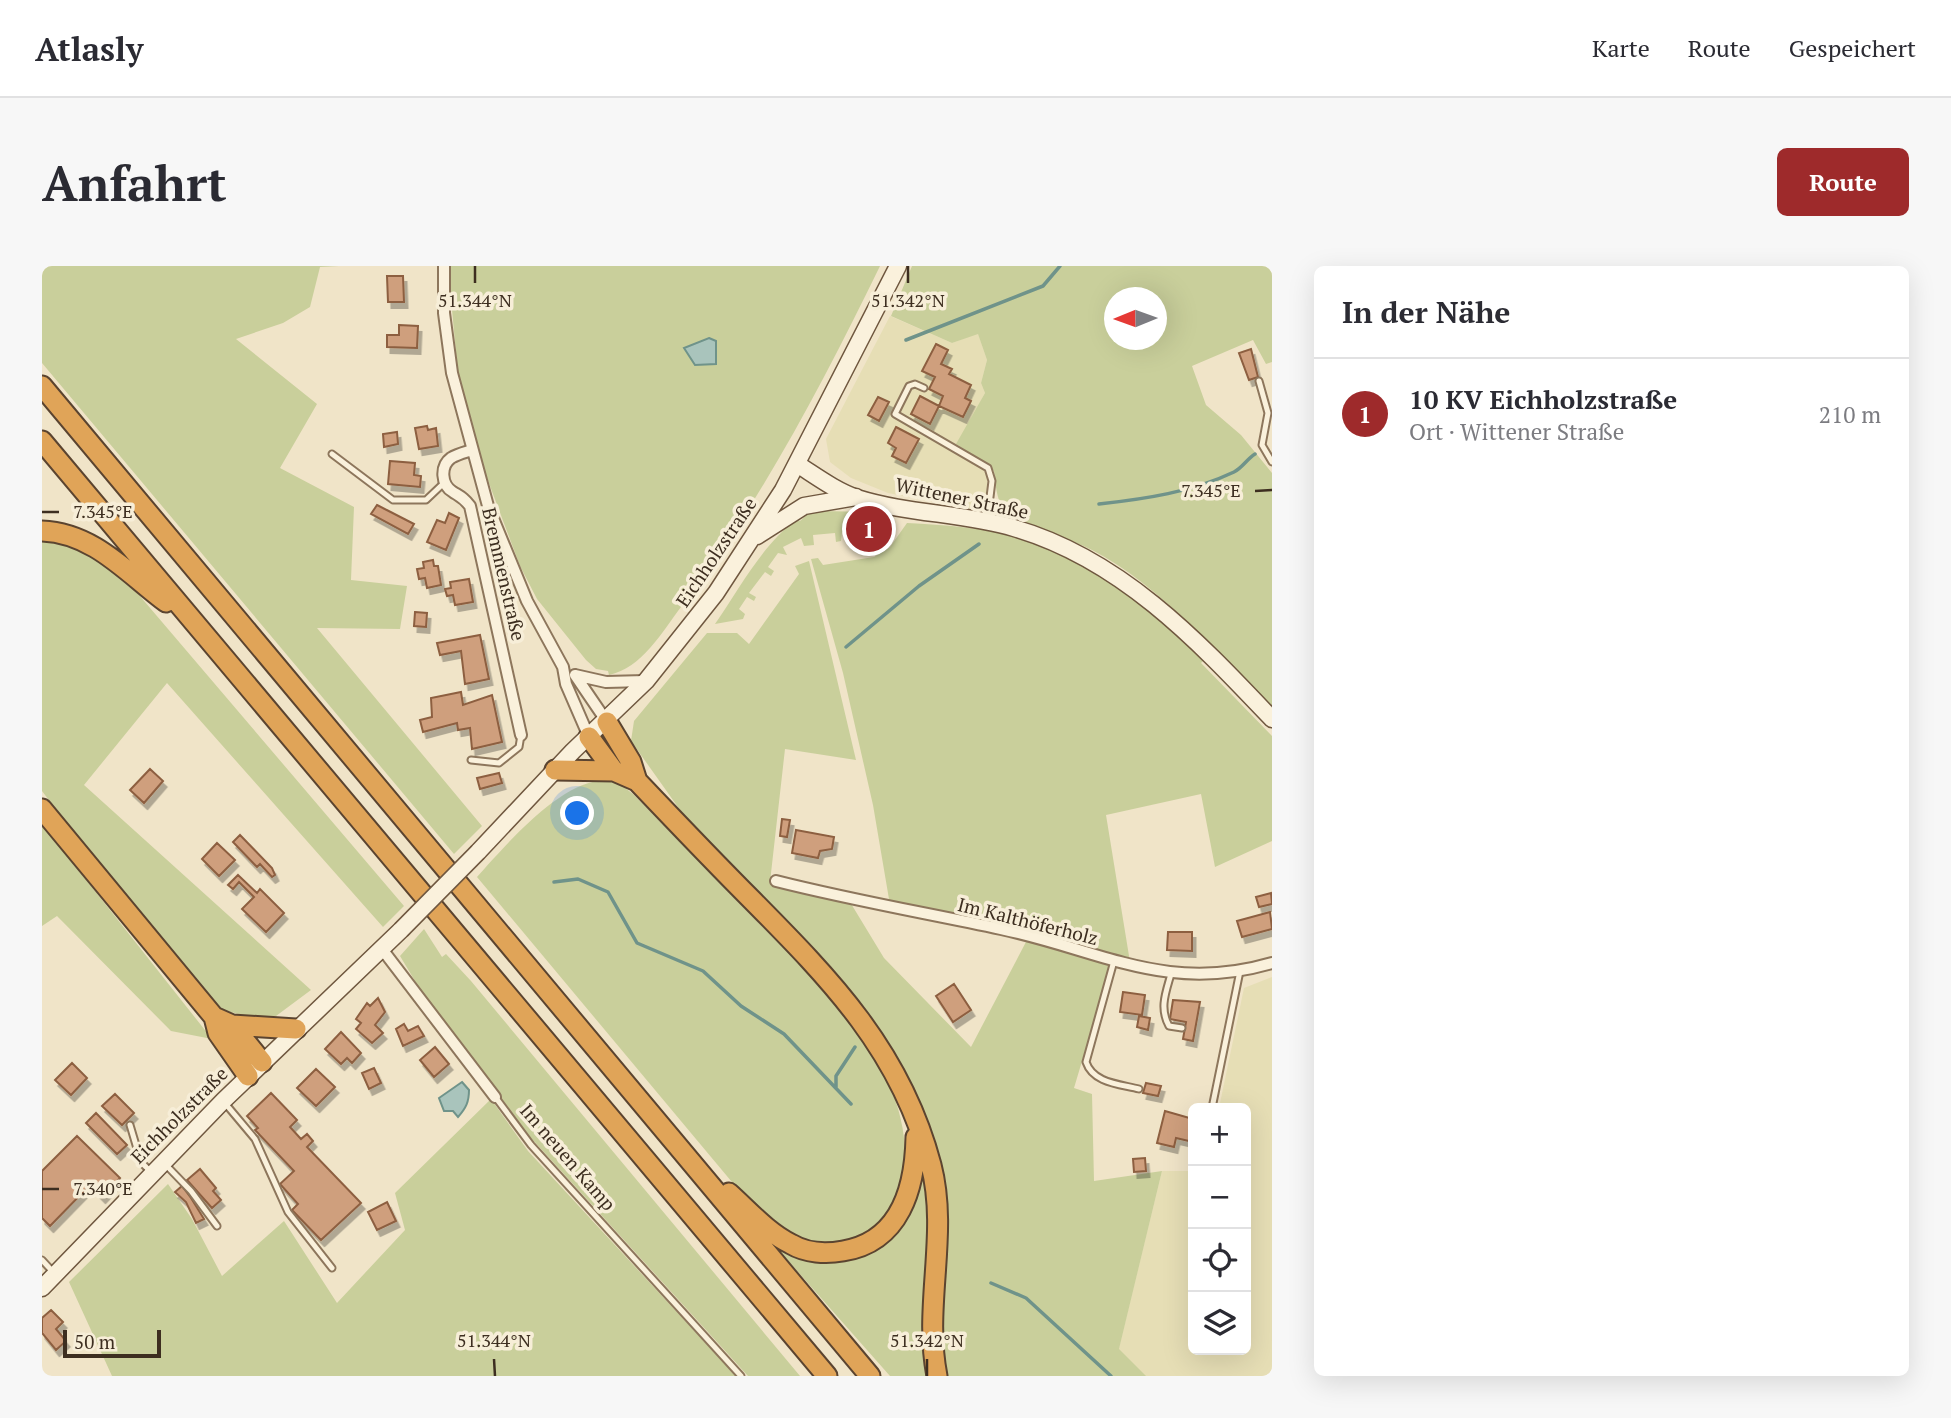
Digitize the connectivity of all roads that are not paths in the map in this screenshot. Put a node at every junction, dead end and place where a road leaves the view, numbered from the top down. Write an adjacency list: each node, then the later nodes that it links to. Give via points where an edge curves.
1 (444, 266): 7 (street, Bremmenstraße, via 444,313 452,373)
2 (898, 266): 10 (main road, Eichholzstraße)
3 (1259, 381): 9 (lane, via 1268,413 1262,444)
4 (42, 386): 47 (highway)
5 (924, 388): 13 (lane, via 909,386 895,414 988,467 992,481)
6 (42, 441): 16 (highway)
7 (472, 450): 11 (street, via 447,462); 17 (street, Bremmenstraße, via 510,562)
8 (332, 454): 11 (lane, via 393,500 426,500)
9 (1272, 462)
10 (797, 464): 12 (main road, Wittener Straße); 15 (main road, Eichholzstraße)
11 (445, 482): 22 (street, Bremmenstraße, via 471,506)
12 (856, 497): 13 (main road, Wittener Straße); 15 (main road, via 804,506)
13 (987, 521): 20 (main road, Wittener Straße, via 1045,538 1114,573 1155,603)
14 (42, 531): 16 (highway, via 77,537 102,550)
15 (752, 539): 19 (main road, Eichholzstraße)
16 (193, 622): 55 (highway)
17 (564, 667): 18 (street, Bremmenstraße); 23 (street, Bremmenstraße, via 566,684)
18 (575, 675): 19 (street, Bremmenstraße, via 606,682); 21 (street, Bremmenstraße)
19 (646, 681): 21 (main road, Eichholzstraße)
20 (1272, 719)
21 (607, 722): 23 (main road, Eichholzstraße); 27 (highway)
22 (521, 735): 24 (lane, via 519,747 499,763)
23 (589, 737): 25 (main road, Eichholzstraße); 26 (highway)
24 (471, 760)
25 (555, 770): 26 (highway); 30 (main road, Eichholzstraße, bridge)
26 (614, 771): 27 (highway)
27 (637, 781): 46 (highway, via 847,1000 892,1067)
28 (42, 809): 35 (highway)
29 (776, 881): 31 (street, Im Kalthöferholz, via 1030,935)
30 (382, 949): 38 (main road, Eichholzstraße); 42 (street, Im neuen Kamp)
31 (1114, 960): 34 (street, Im Kalthöferholz); 41 (lane, via 1086,1062 1096,1077)
32 (1272, 963): 33 (street, Im Kalthöferholz)
33 (1240, 971): 34 (street, Im Kalthöferholz); 44 (lane)
34 (1171, 974): 37 (lane, via 1163,1003 1165,1018 1170,1026)
35 (214, 1017): 36 (highway); 40 (highway, via 218,1033)
36 (232, 1025): 38 (highway); 39 (highway)
37 (1182, 1028)
38 (296, 1029): 39 (main road, Eichholzstraße)
39 (262, 1062): 40 (main road, Eichholzstraße)
40 (248, 1076): 43 (main road, Eichholzstraße)
41 (1139, 1089)
42 (495, 1097): 54 (lane, Im neuen Kamp, via 531,1145)
43 (223, 1101): 48 (main road, Eichholzstraße); 51 (lane, via 255,1139 288,1212)
44 (1213, 1103)
45 (130, 1125): 48 (lane, via 141,1162)
46 (916, 1125): 47 (highway, via 916,1154 903,1208 888,1231 869,1243 831,1253 792,1245); 57 (highway, via 936,1197 931,1324)
47 (684, 1154): 56 (highway)
48 (157, 1167): 49 (lane, via 191,1191); 52 (main road, Eichholzstraße)
49 (217, 1226)
50 (42, 1260): 52 (lane)
51 (332, 1268)
52 (56, 1275): 53 (main road, Eichholzstraße)
53 (42, 1288)
54 (741, 1376)
55 (827, 1376)
56 (870, 1376)
57 (937, 1376)

